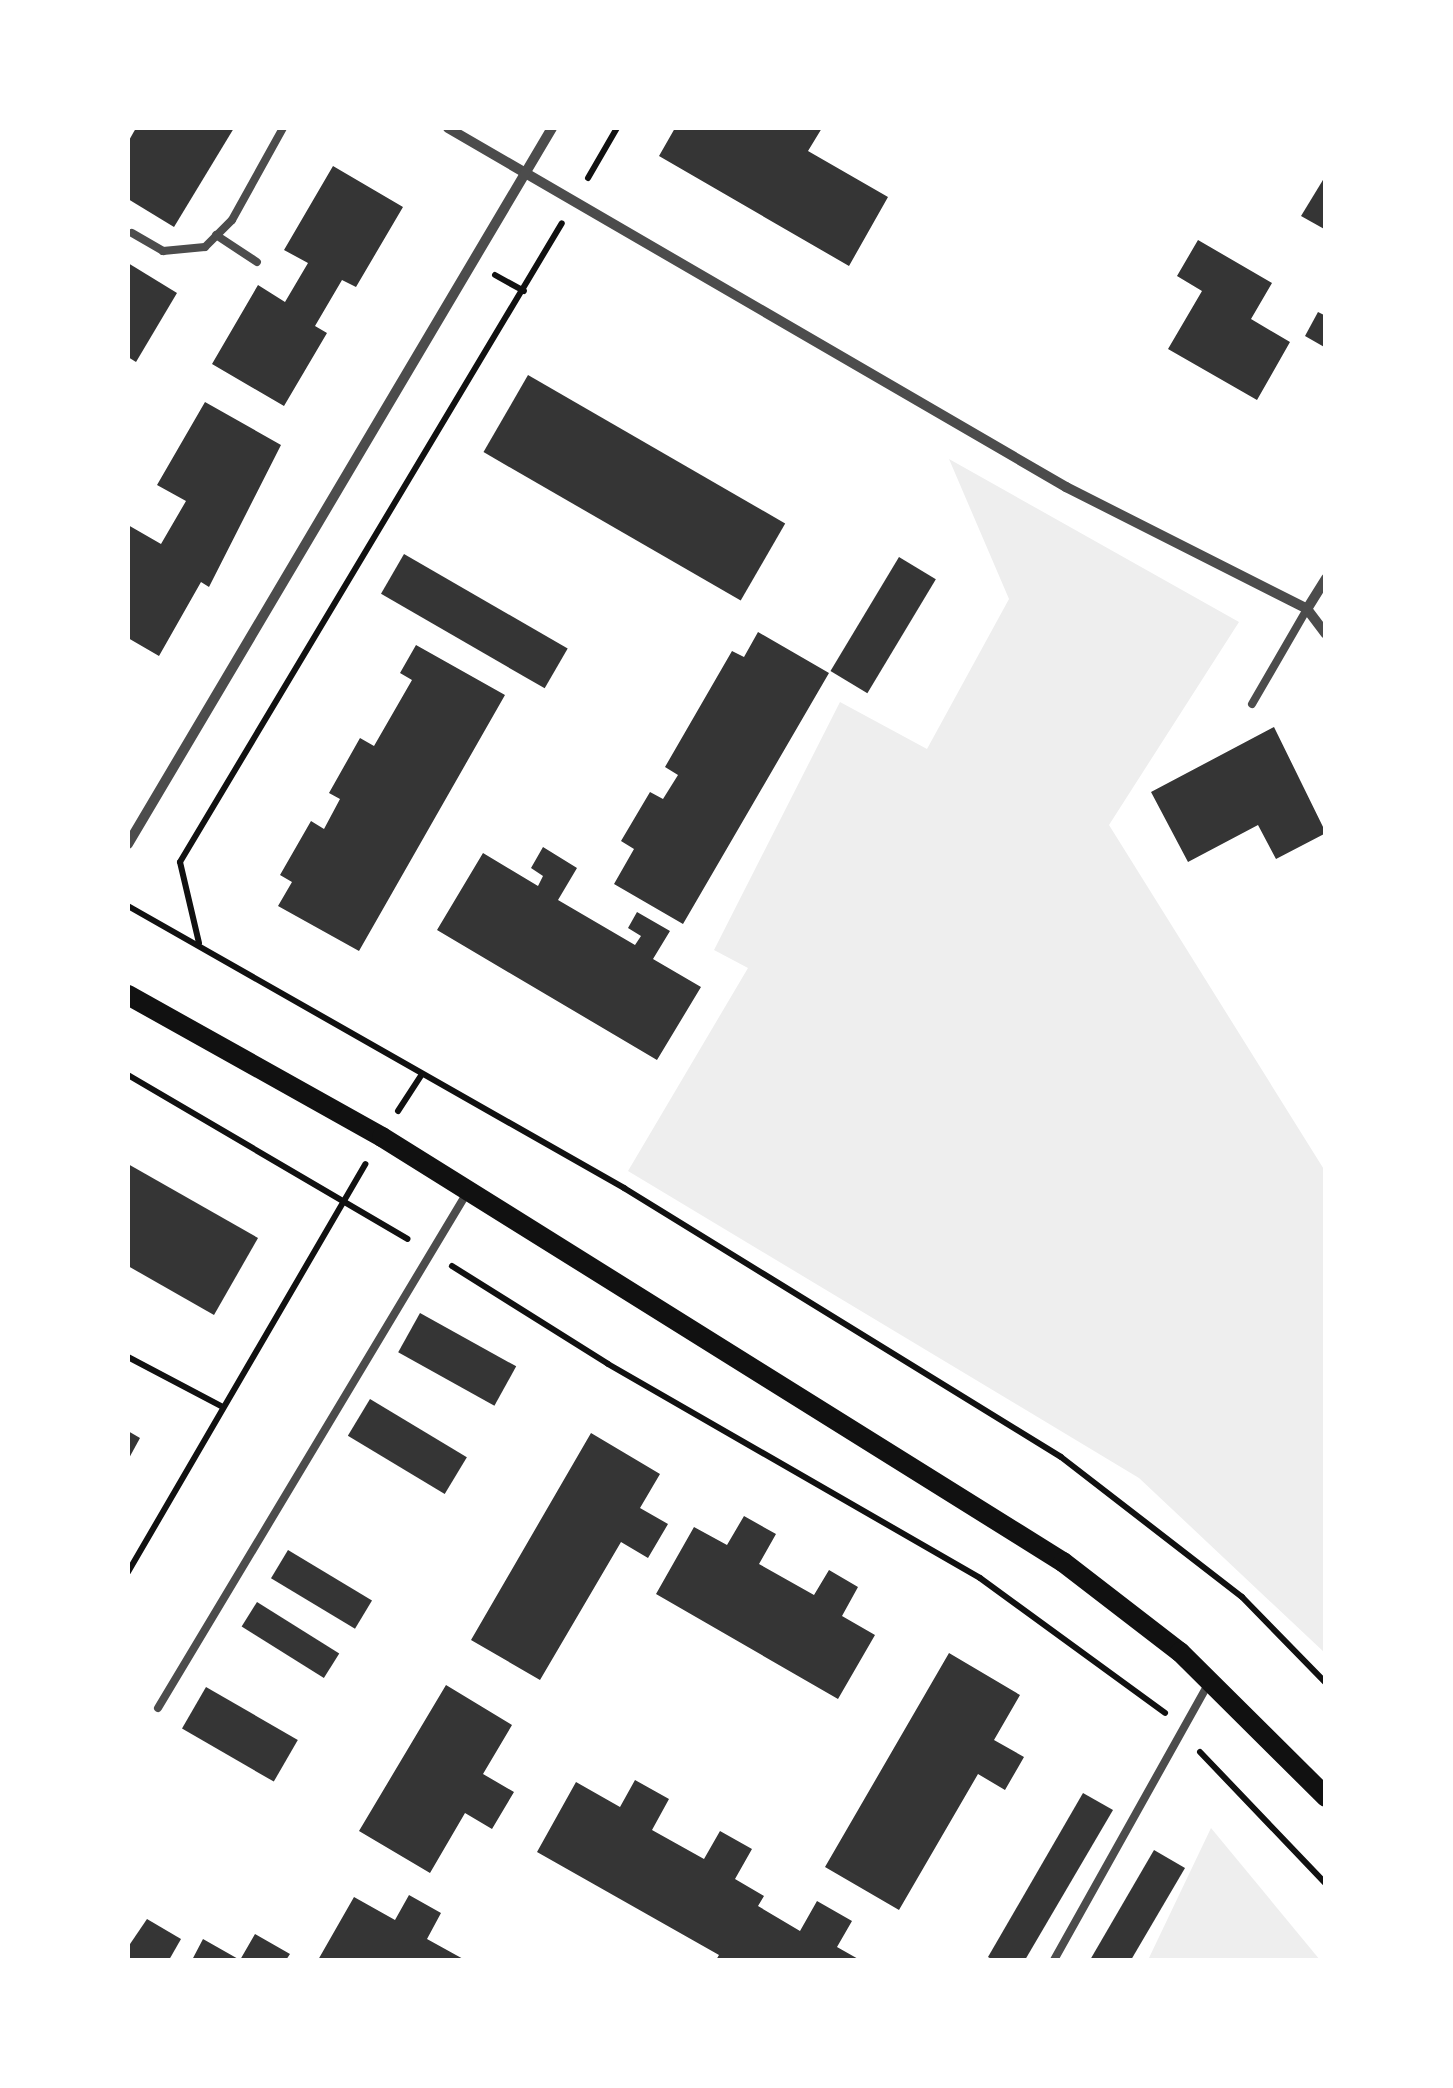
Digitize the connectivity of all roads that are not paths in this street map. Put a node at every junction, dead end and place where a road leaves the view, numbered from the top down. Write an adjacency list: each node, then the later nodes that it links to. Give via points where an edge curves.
1 (283, 128): 6 (lane, via 232,220)
2 (448, 128): 4 (street)
3 (552, 128): 4 (street)
4 (526, 172): 9 (street, via 1066,487); 12 (street)
5 (132, 234): 6 (lane, via 163,250 205,246)
6 (216, 235): 7 (lane)
7 (257, 262)
8 (1326, 578): 9 (street)
9 (1306, 609): 10 (street); 11 (lane)
10 (1326, 634)
11 (1252, 704)
12 (128, 844)
13 (128, 995): 14 (main road)
14 (468, 1191): 15 (main road, via 1063,1562); 16 (lane)
15 (1210, 1680): 17 (main road); 18 (lane)
16 (158, 1708)
17 (1326, 1797)
18 (1054, 1960)

